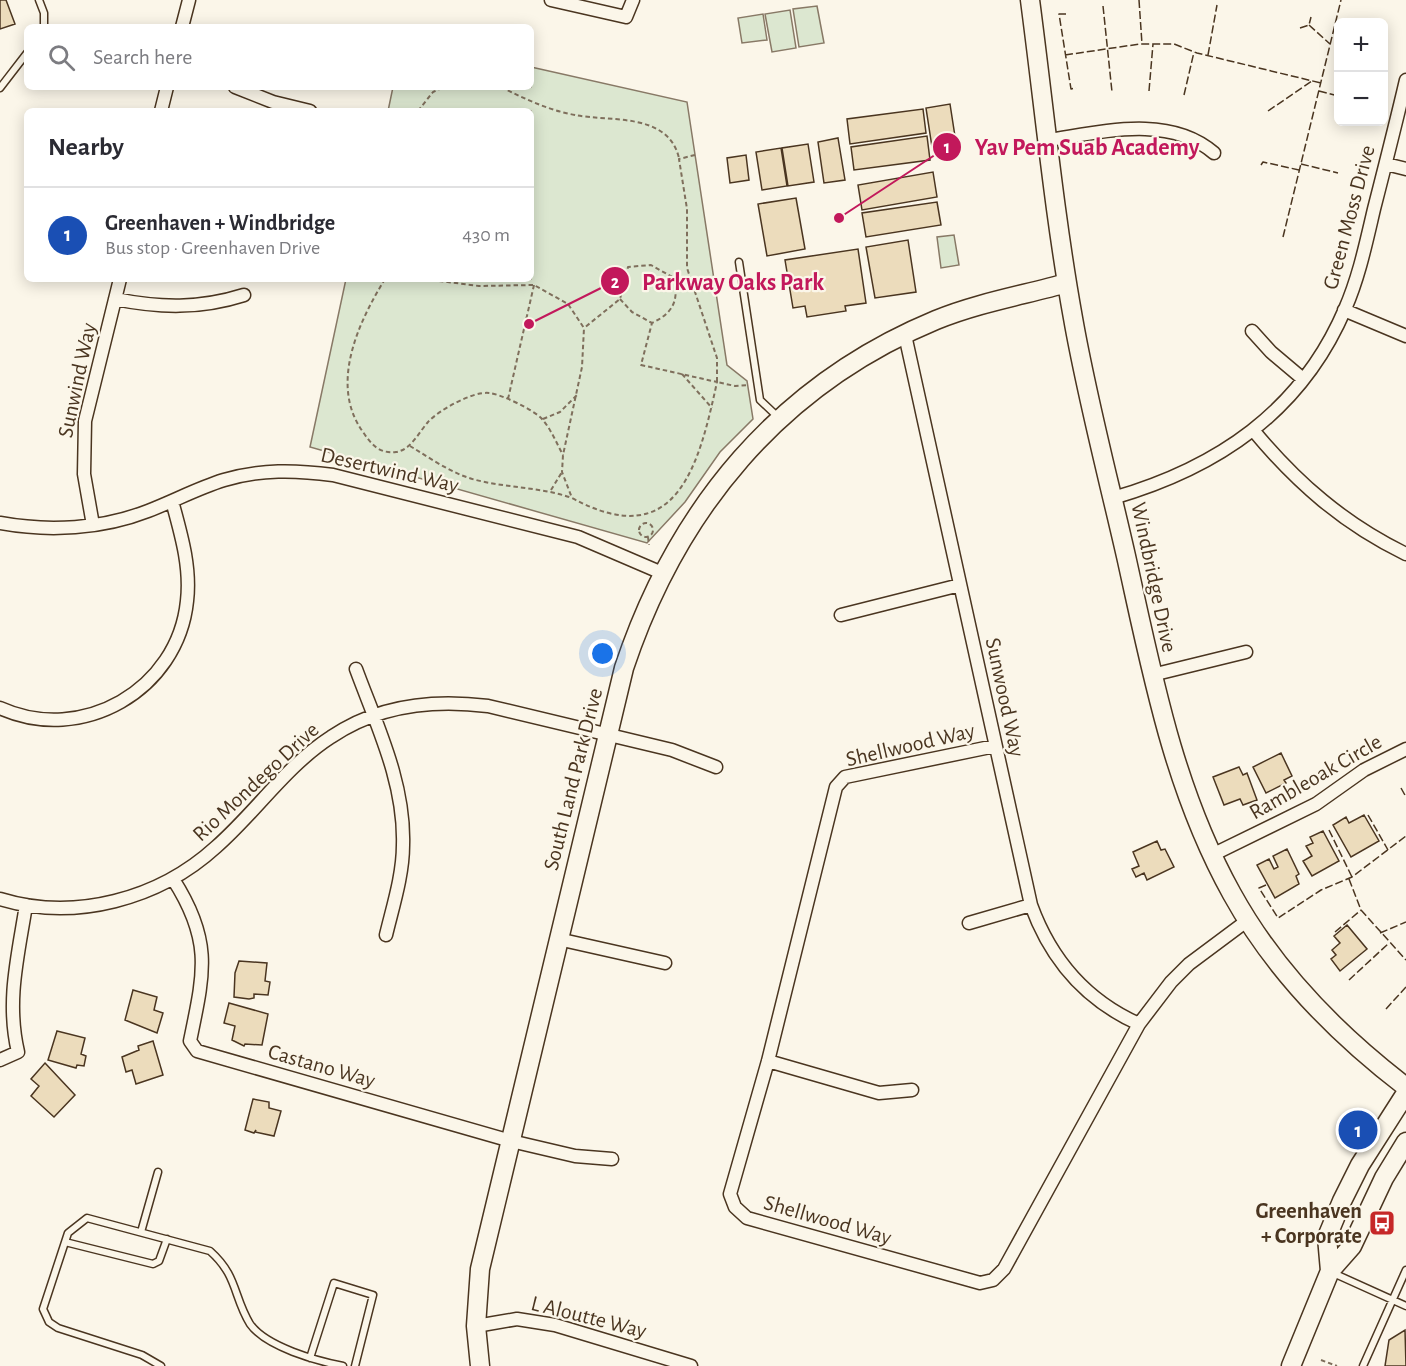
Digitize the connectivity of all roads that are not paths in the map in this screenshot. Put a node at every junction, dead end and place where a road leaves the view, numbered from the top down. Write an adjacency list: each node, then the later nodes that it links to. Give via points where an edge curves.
1 (39, 0): 6 (lane)
2 (189, 0): 7 (street)
3 (551, 0): 4 (street, via 626,17)
4 (633, 0)
5 (1030, 0): 15 (street, Windbridge Drive)
6 (44, 24)
7 (183, 24)
8 (24, 57): 10 (lane)
9 (1406, 80): 17 (street, Green Moss Drive)
10 (0, 87)
11 (166, 90): 13 (street)
12 (243, 90): 14 (street)
13 (162, 108)
14 (298, 108)
15 (1048, 140): 16 (street, via 1152,129 1192,138); 21 (street, Windbridge Drive)
16 (1214, 153)
17 (1386, 164): 18 (street); 24 (street, Green Moss Drive, via 1358,273)
18 (1406, 169)
19 (740, 262): 29 (lane, via 760,400)
20 (119, 282): 23 (street, Sunwind Way)
21 (1067, 283): 26 (street, South Land Park Drive, via 956,313); 31 (street, Windbridge Drive)
22 (244, 296): 23 (street, via 174,307)
23 (115, 299): 34 (street, Sunwind Way, via 85,421 84,474)
24 (1344, 310): 27 (street); 28 (street, Green Moss Drive)
25 (1252, 331): 28 (street)
26 (905, 335): 29 (street, South Land Park Drive, via 839,370); 37 (street, Sunwood Way)
27 (1406, 336)
28 (1303, 379): 30 (street, Green Moss Drive)
29 (781, 419): 36 (street, South Land Park Drive, via 724,477)
30 (1253, 430): 31 (street, Green Moss Drive, via 1198,467 1166,482); 35 (street, via 1320,501 1375,539)
31 (1113, 498): 41 (street, Windbridge Drive)
32 (172, 501): 34 (street, Desertwind Way); 36 (street, Desertwind Way, via 249,474 305,471 333,475 578,537); 42 (street, via 186,555 188,600 178,636 161,667 129,698 87,717 46,721)
33 (0, 523): 34 (street, Desertwind Way, via 64,528)
34 (93, 525)
35 (1406, 554)
36 (662, 573): 44 (street, South Land Park Drive, via 634,636)
37 (960, 585): 38 (street); 45 (street, Sunwood Way)
38 (841, 615)
39 (1246, 652): 41 (street)
40 (356, 669): 43 (street)
41 (1152, 675): 48 (street, Windbridge Drive, via 1176,769)
42 (0, 708)
43 (374, 716): 44 (street, Rio Mondego Drive, via 409,705 462,702); 49 (street, Rio Mondego Drive, via 332,736 310,752 217,847); 55 (street, via 393,769 403,819 400,873)
44 (608, 734): 47 (street, Rio Mondego Drive, via 672,750); 56 (street, South Land Park Drive)
45 (995, 746): 52 (street, Sunwood Way); 60 (street, Shellwood Way, via 845,777 836,788)
46 (1406, 749): 48 (street, Rambleoak Circle, via 1364,770 1316,804)
47 (716, 767)
48 (1212, 855): 53 (street, Windbridge Drive)
49 (173, 879): 51 (street, Rio Mondego Drive, via 143,893 90,906); 64 (street, Castano Way, via 191,909 202,947 201,990 190,1041 197,1051)
50 (0, 899): 51 (street, Rio Mondego Drive)
51 (26, 905): 59 (street, via 11,998 18,1052)
52 (1030, 905): 54 (street); 58 (street, Sunwood Way, via 1050,949 1065,970 1098,1002)
53 (1248, 920): 58 (street, Shellwood Way, via 1189,964); 61 (street, Windbridge Drive, via 1315,1006 1352,1043)
54 (969, 923)
55 (386, 935)
56 (558, 939): 57 (street); 64 (street, South Land Park Drive)
57 (665, 963)
58 (1139, 1024): 60 (street, Shellwood Way, via 1004,1269 993,1280 980,1283 747,1218 735,1207 730,1194)
59 (0, 1060)
60 (768, 1061): 62 (street, via 879,1093)
61 (1406, 1087)
62 (912, 1090)
63 (1406, 1093): 72 (street, via 1376,1137 1342,1201 1327,1237)
64 (510, 1141): 66 (street, Castano Way, via 575,1156); 75 (street, South Land Park Drive, via 480,1269)
65 (1406, 1142): 72 (street, via 1352,1246)
66 (612, 1159)
67 (158, 1172): 68 (lane)
68 (141, 1232): 69 (lane); 70 (lane, via 87,1218 76,1224)
69 (166, 1239): 70 (lane, via 159,1261 153,1264); 76 (lane, via 210,1251 226,1265 251,1325 279,1346)
70 (65, 1242): 77 (lane, via 43,1309 49,1322 142,1355)
71 (1406, 1270): 73 (lane)
72 (1330, 1271): 73 (lane); 82 (street)
73 (1392, 1299): 74 (lane); 83 (lane)
74 (1406, 1306)
75 (476, 1326): 80 (street, South Land Park Drive); 81 (street, L Aloutte Way, via 517,1319 555,1325)
76 (310, 1358): 78 (lane); 79 (lane, via 334,1283 373,1295)
77 (161, 1366)
78 (341, 1366)
79 (355, 1366)
80 (480, 1366)
81 (691, 1366)
82 (1291, 1366)
83 (1363, 1366)

